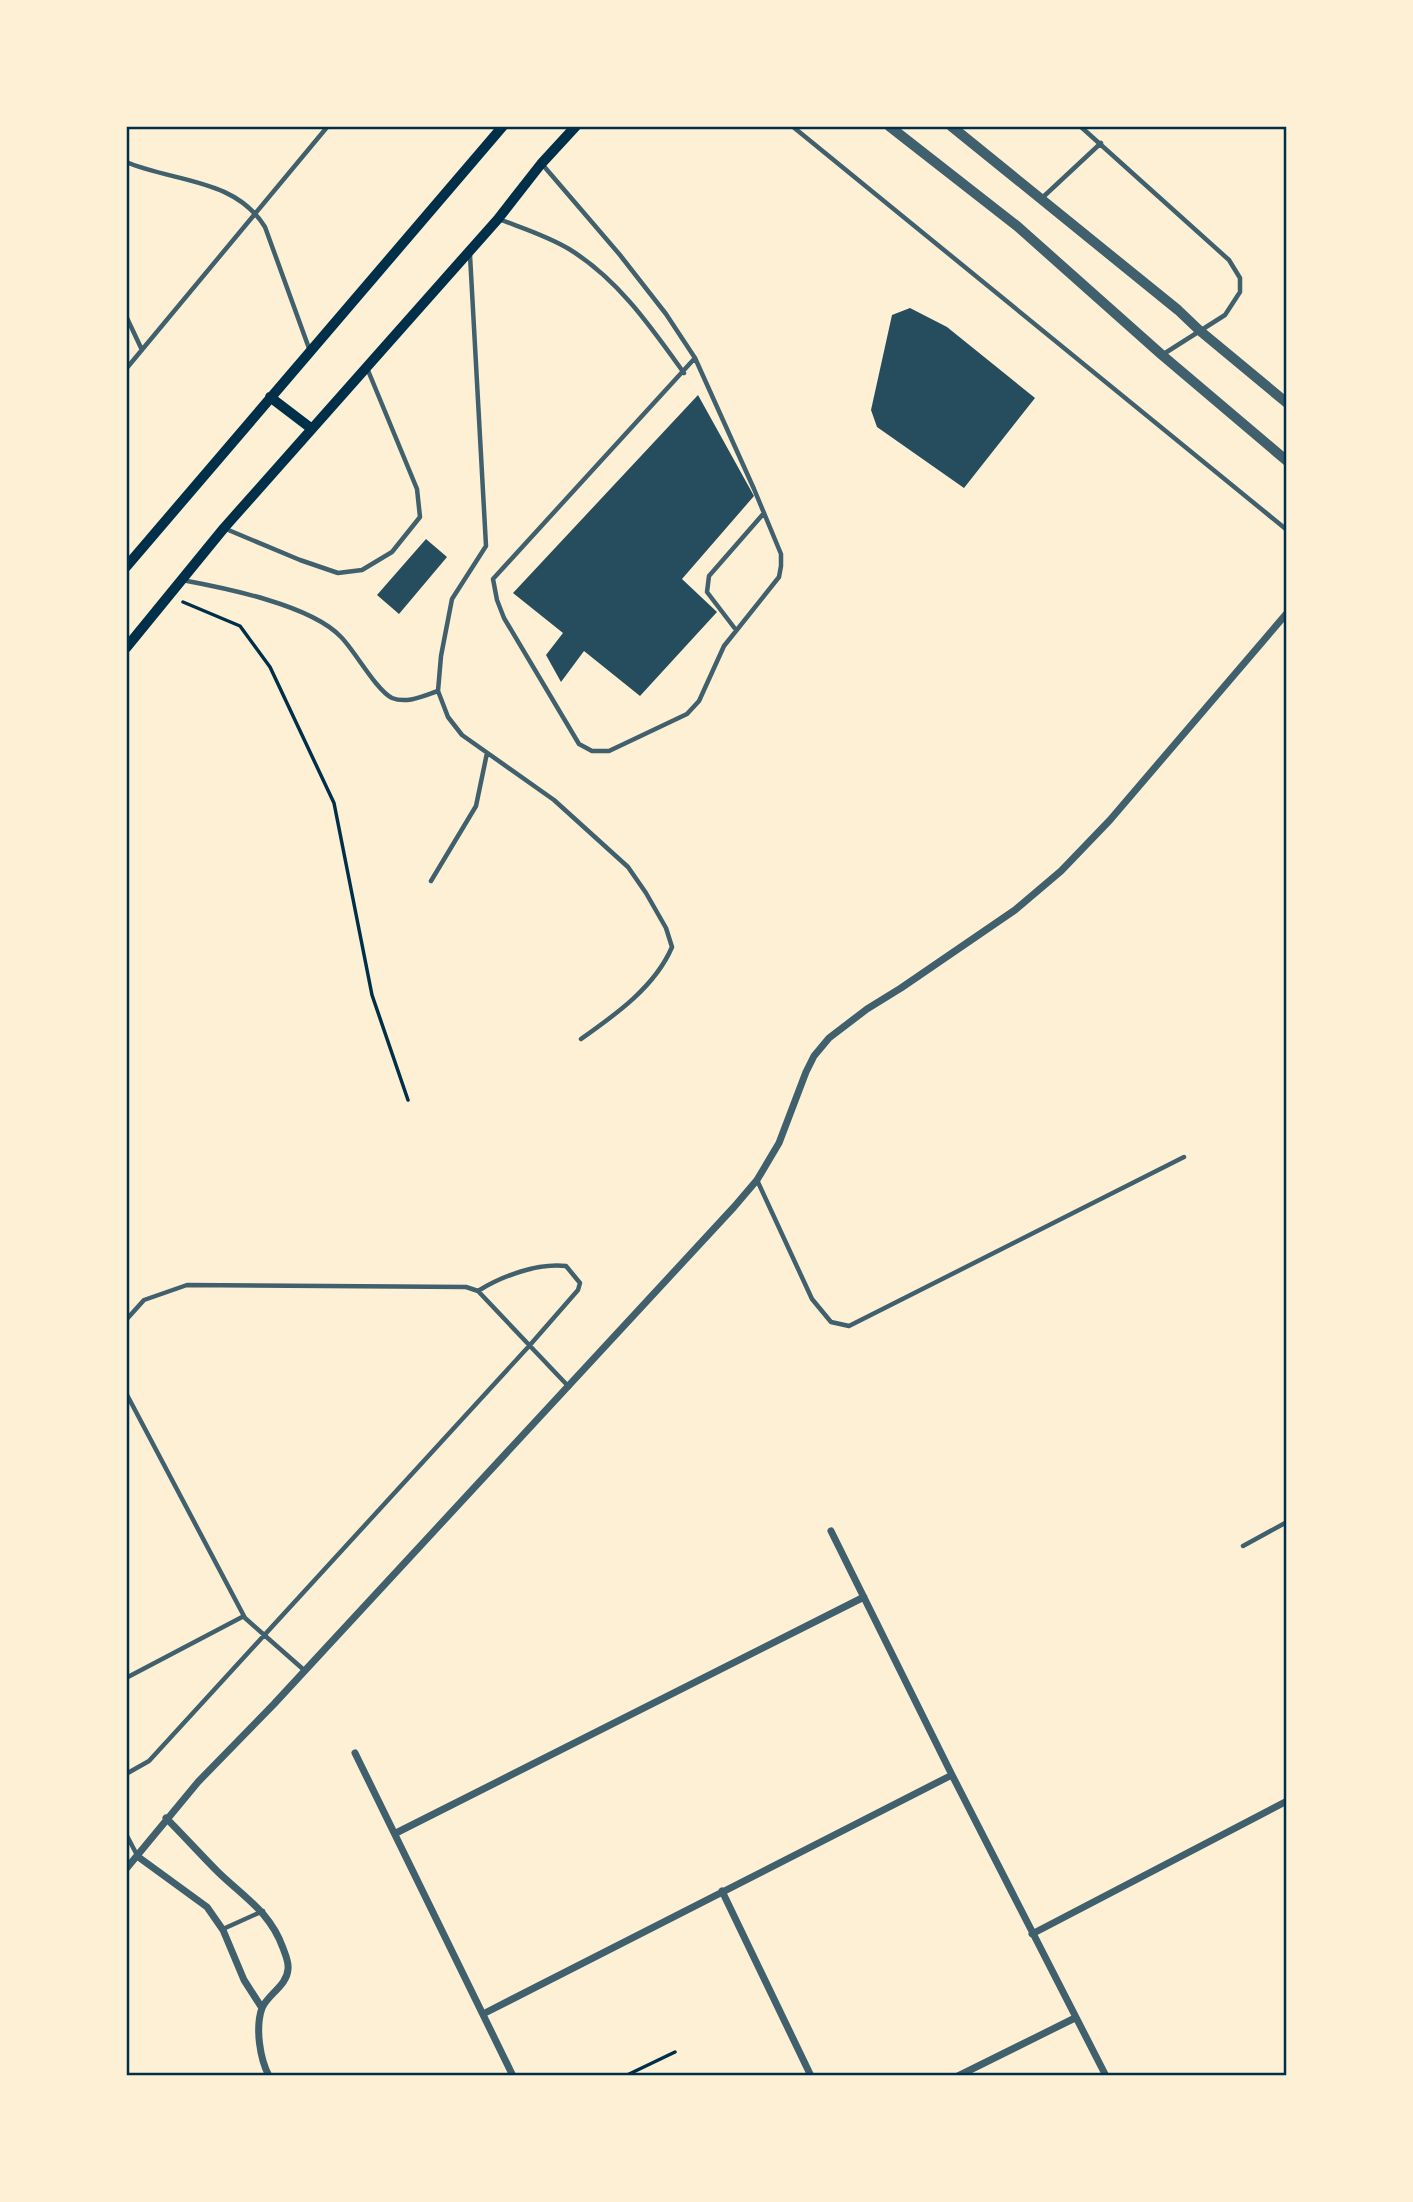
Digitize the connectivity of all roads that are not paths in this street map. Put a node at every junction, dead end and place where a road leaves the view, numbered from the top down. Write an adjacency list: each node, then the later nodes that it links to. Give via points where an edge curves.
1 (328, 126): 14 (lane)
2 (503, 126): 20 (main road)
3 (558, 126): 9 (main road)
4 (576, 126): 9 (main road)
5 (792, 126): 32 (lane)
6 (889, 126): 21 (street, via 1017,226)
7 (951, 126): 13 (street)
8 (1080, 126): 10 (lane)
9 (568, 136): 12 (main road)
10 (1101, 143): 13 (lane); 18 (lane, via 1229,260 1240,278 1240,292 1225,315)
11 (126, 162): 14 (lane, via 202,182)
12 (541, 164): 15 (main road); 22 (lane, via 620,255)
13 (1041, 199): 18 (street)
14 (256, 213): 19 (lane); 20 (lane)
15 (498, 219): 16 (main road); 25 (lane, via 569,249 591,265 634,306)
16 (469, 251): 23 (main road); 38 (lane, via 486,546 453,599)
17 (126, 316): 19 (lane)
18 (1199, 330): 21 (lane); 27 (street)
19 (142, 350): 24 (lane)
20 (310, 351): 26 (main road)
21 (1161, 355): 29 (street)
22 (695, 358): 25 (lane); 30 (lane)
23 (366, 367): 28 (main road); 31 (lane, via 417,489 419,517 392,552 362,570 338,573)
24 (126, 369)
25 (684, 373): 36 (lane, via 493,579 497,600 579,744 592,751 609,751 687,714 699,701)
26 (270, 397): 28 (main road); 33 (main road)
27 (1287, 403)
28 (312, 429): 31 (main road)
29 (1287, 461)
30 (764, 513): 36 (lane, via 780,554 779,577); 36 (lane, via 709,576 707,592)
31 (224, 528): 34 (main road)
32 (1287, 530)
33 (126, 567)
34 (181, 580): 37 (main road); 38 (lane, via 219,587 320,621 340,635 389,697 404,702)
35 (1287, 613): 43 (street, via 1061,871 1015,910 829,1038 814,1056 779,1143)
36 (736, 630)
37 (126, 648)
38 (438, 691): 39 (lane, via 448,717 462,735)
39 (487, 753): 40 (lane, via 476,806); 41 (lane, via 554,800 628,867 666,928 672,947 665,963 632,1000)
40 (430, 881)
41 (580, 1039)
42 (1184, 1157): 43 (lane, via 849,1326 831,1322 812,1299)
43 (757, 1180): 47 (street)
44 (478, 1292): 45 (lane, via 466,1287 187,1285 144,1300); 46 (lane); 46 (lane, via 524,1271 552,1264 566,1266 580,1283 578,1290)
45 (126, 1320)
46 (530, 1345): 47 (lane); 54 (lane)
47 (569, 1387): 55 (street)
48 (126, 1394): 53 (lane)
49 (1287, 1522): 51 (lane)
50 (831, 1531): 52 (street)
51 (1243, 1546)
52 (864, 1597): 59 (street); 62 (street)
53 (244, 1616): 54 (lane); 56 (lane)
54 (263, 1634): 55 (lane); 58 (lane, via 149,1761)
55 (305, 1671): 61 (street)
56 (126, 1678)
57 (355, 1753): 62 (street)
58 (126, 1774)
59 (952, 1775): 66 (street); 69 (street)
60 (1287, 1801): 69 (street)
61 (166, 1818): 64 (street); 67 (street)
62 (396, 1833): 71 (street)
63 (126, 1834): 64 (lane)
64 (137, 1856): 65 (street); 68 (street, via 195,1896)
65 (126, 1869)
66 (722, 1891): 71 (street); 75 (street)
67 (263, 1912): 68 (lane); 70 (street, via 279,1935 288,1968 285,1980)
68 (223, 1930): 70 (street, via 244,1980)
69 (1032, 1934): 72 (street)
70 (262, 2008): 73 (street, via 260,2048)
71 (483, 2014): 74 (street)
72 (1075, 2018): 76 (street); 77 (street)
73 (269, 2076)
74 (513, 2076)
75 (811, 2076)
76 (958, 2076)
77 (1106, 2076)

